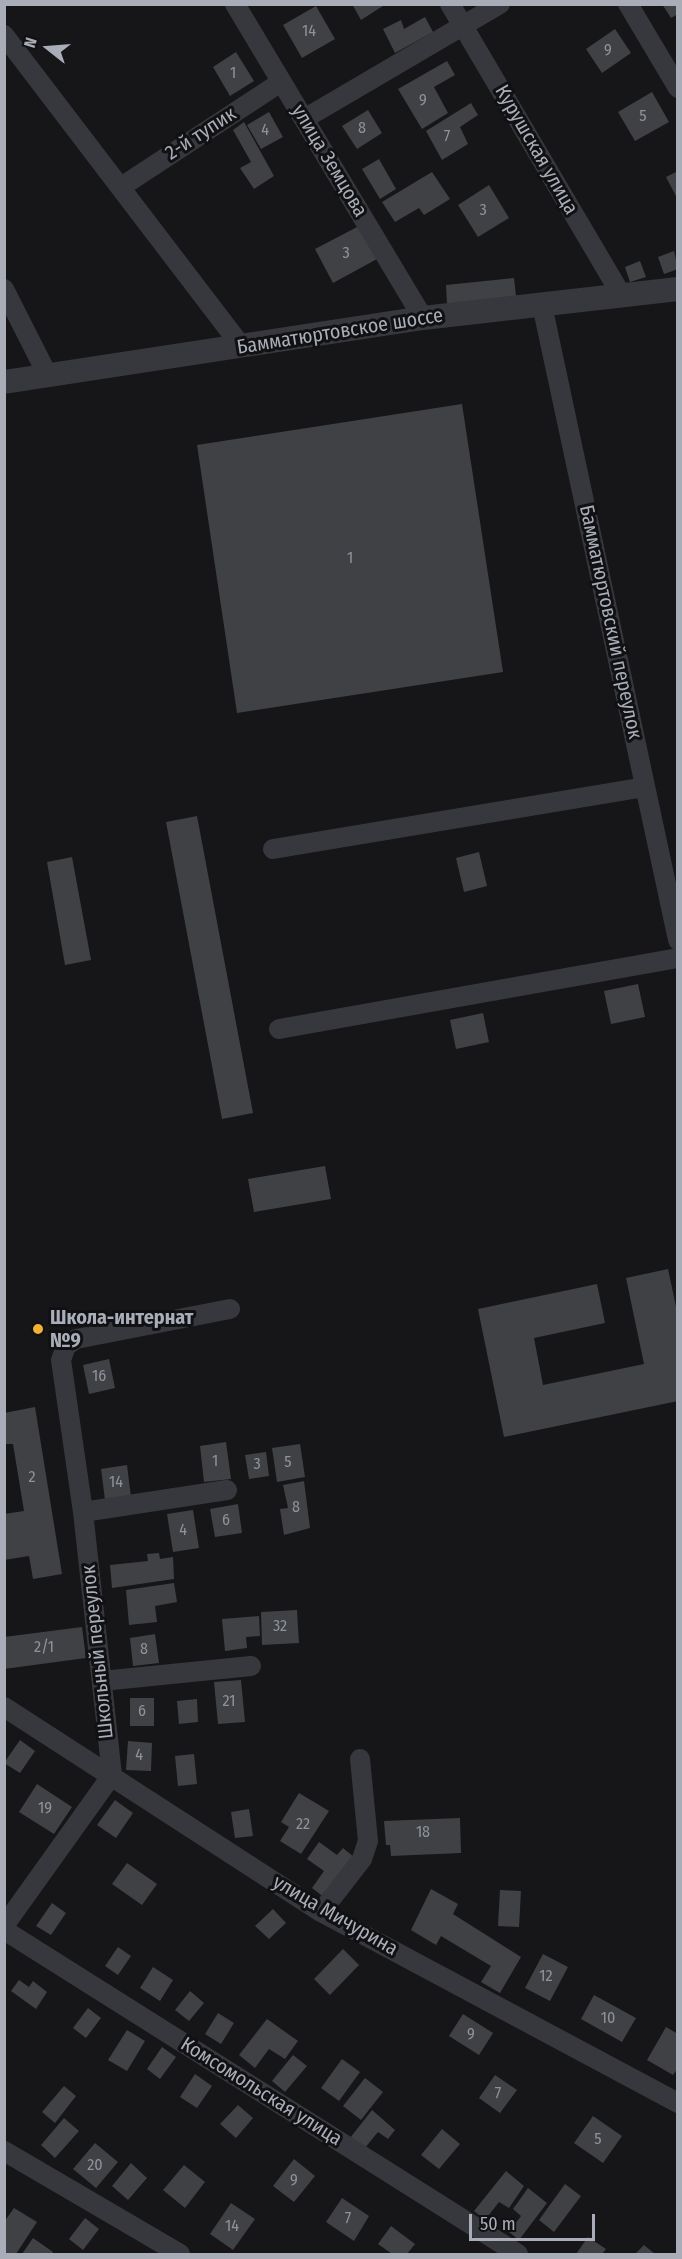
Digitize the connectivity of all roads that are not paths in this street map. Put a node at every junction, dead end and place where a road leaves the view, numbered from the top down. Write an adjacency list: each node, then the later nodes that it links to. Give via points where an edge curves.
1 (235, 4): 7 (street, улица Земцова)
2 (450, 4): 5 (street, Курушская улица)
3 (500, 4): 5 (street)
4 (628, 4): 8 (street)
5 (464, 27): 9 (street); 13 (street, Курушская улица)
6 (4, 35): 10 (street)
7 (281, 82): 9 (street, улица Земцова); 10 (street, 2-й тупик)
8 (678, 88)
9 (304, 119): 15 (street, улица Земцова)
10 (120, 187): 16 (street)
11 (4, 289): 17 (street)
12 (678, 289): 13 (street, Бамматюртовское шоссе)
13 (622, 296): 14 (street, Бамматюртовское шоссе)
14 (542, 304): 15 (street, Бамматюртовское шоссе); 19 (street, Бамматюртовский переулок)
15 (423, 318): 16 (street, Бамматюртовское шоссе)
16 (242, 346): 17 (street, Бамматюртовское шоссе)
17 (48, 376): 18 (street, Бамматюртовское шоссе)
18 (4, 382)
19 (645, 787): 20 (street); 21 (street, Бамматюртовский переулок)
20 (273, 849)
21 (678, 940)
22 (678, 958): 23 (street)
23 (279, 1029)
24 (230, 1309): 26 (street, Школьный переулок, via 76,1340 66,1346 61,1360)
25 (227, 1490): 26 (street)
26 (83, 1512): 28 (street, Школьный переулок)
27 (251, 1666): 28 (street)
28 (102, 1681): 31 (street, Школьный переулок)
29 (4, 1707): 31 (street, улица Мичурина)
30 (360, 1759): 32 (street, via 368,1841 362,1859)
31 (112, 1775): 32 (street, улица Мичурина); 33 (street)
32 (321, 1912): 34 (street, улица Мичурина)
33 (4, 1928): 37 (street, Комсомольская улица)
34 (678, 2103)
35 (4, 2151): 36 (street)
36 (180, 2254)
37 (518, 2254)

